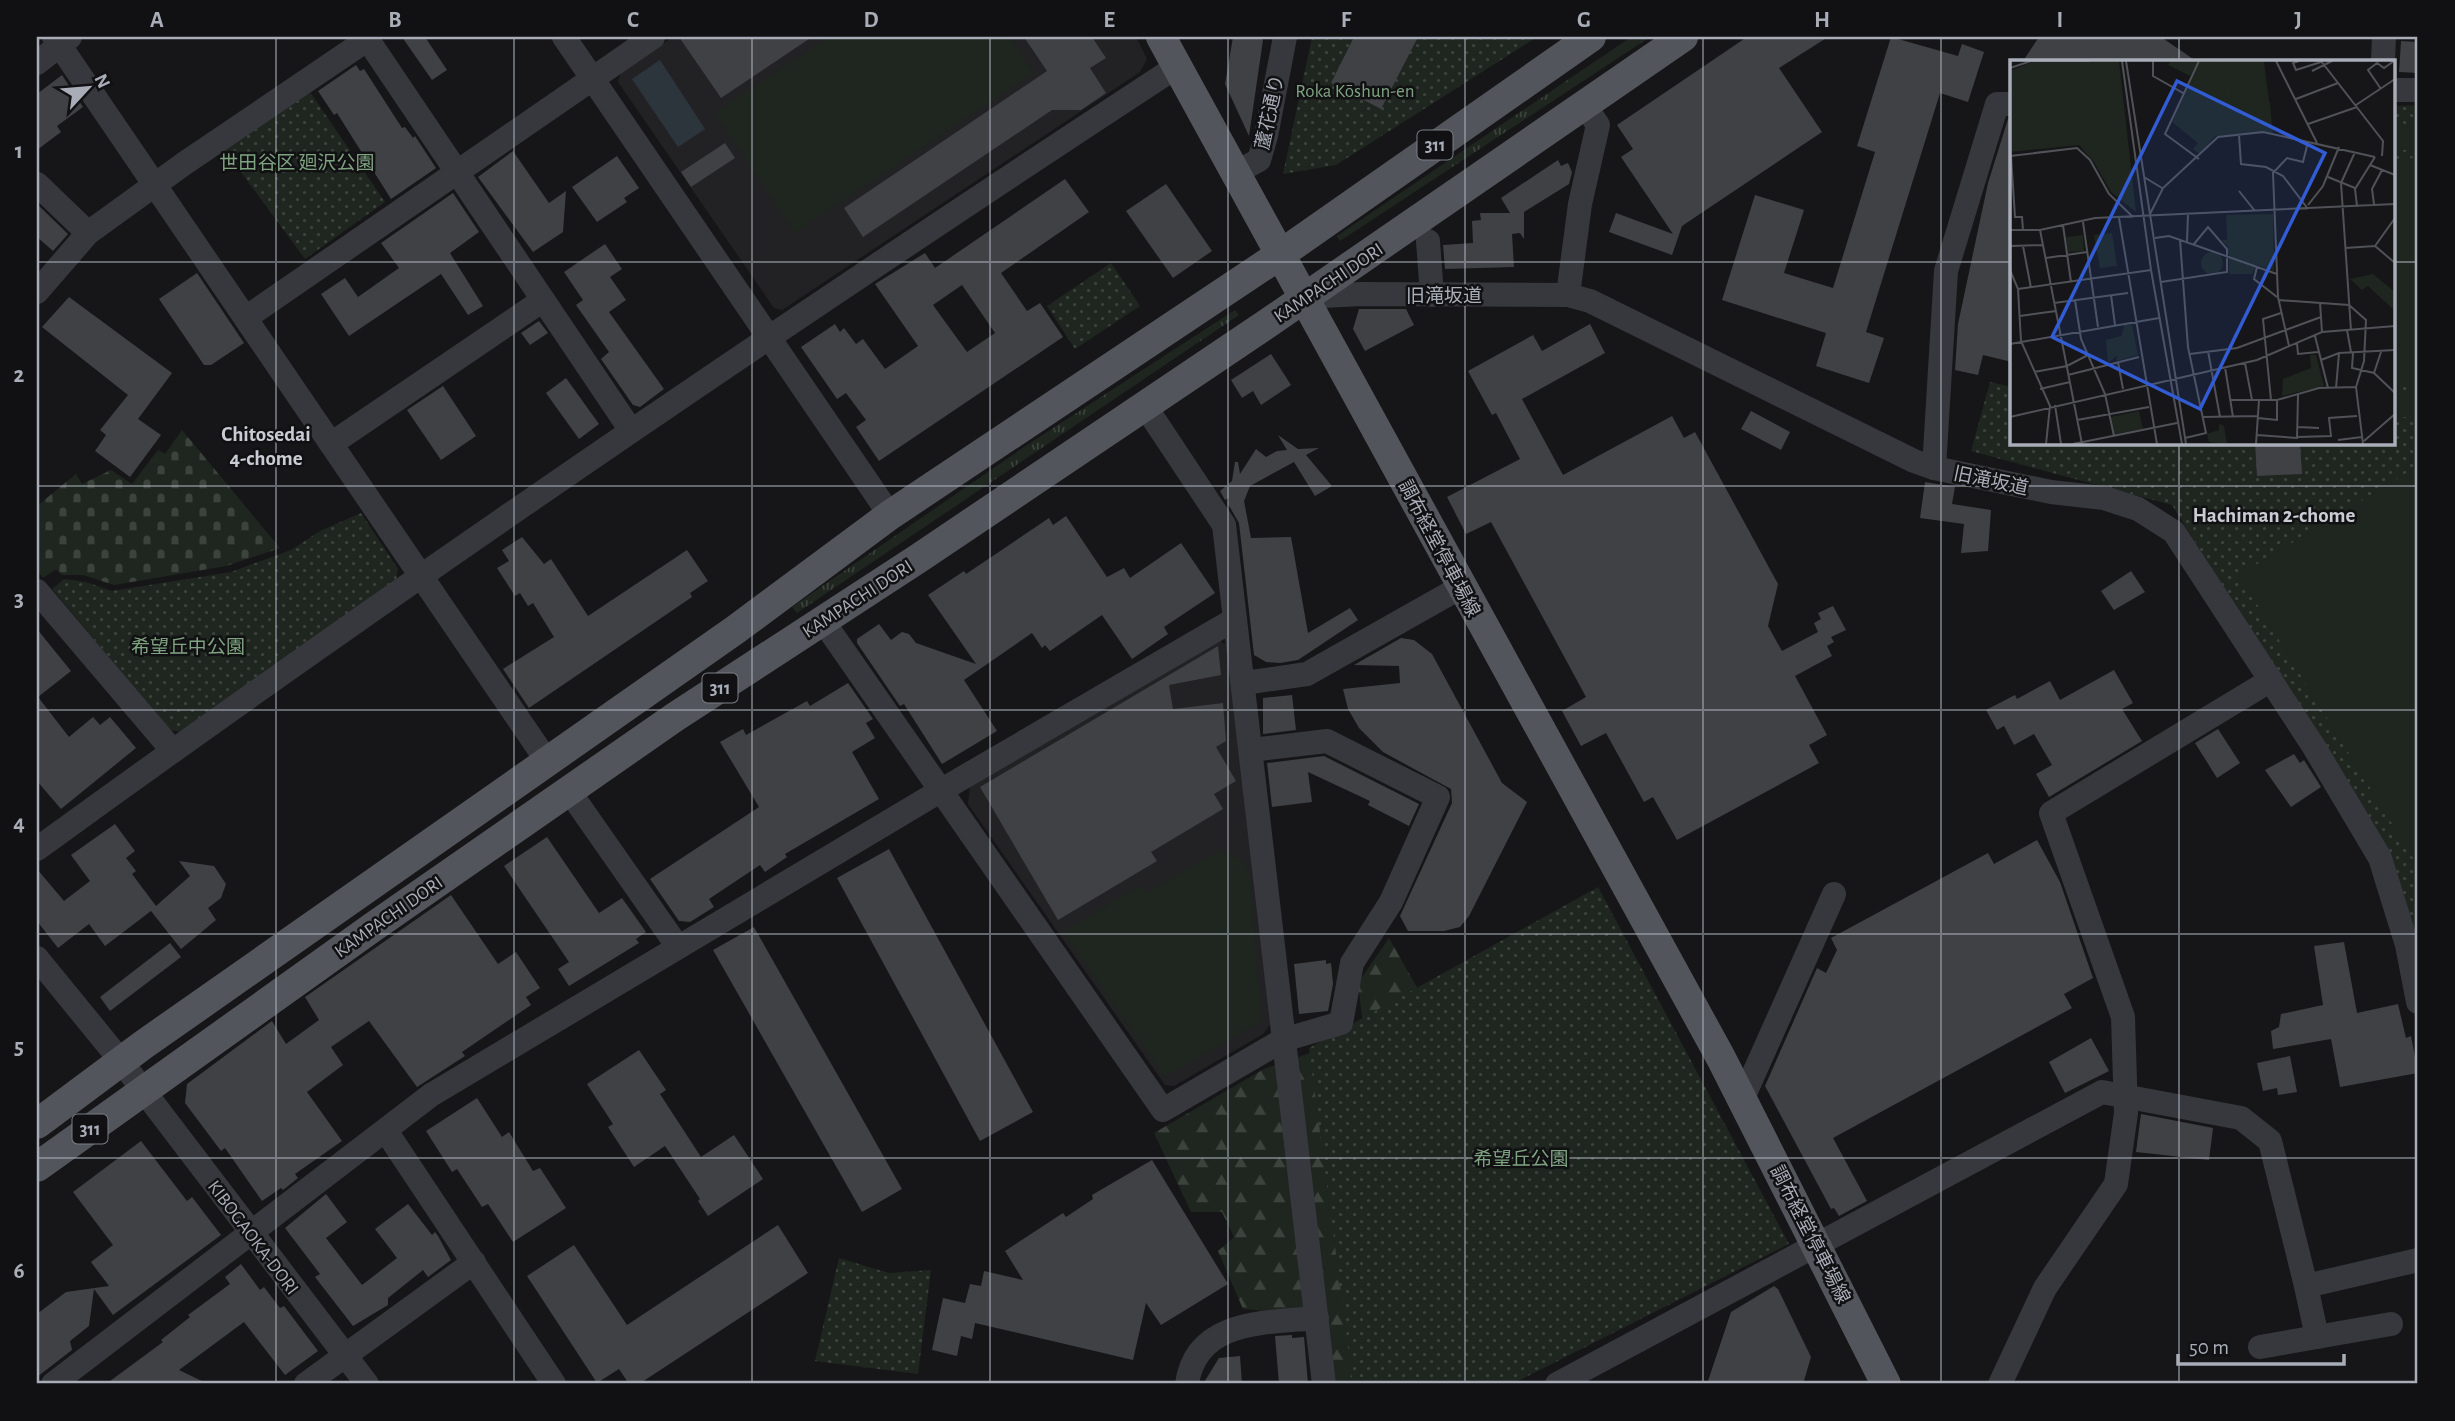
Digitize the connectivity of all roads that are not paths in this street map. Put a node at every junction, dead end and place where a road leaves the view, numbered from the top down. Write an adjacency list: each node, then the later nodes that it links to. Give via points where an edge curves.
1 (564, 37): 13 (street)
2 (653, 37): 13 (street)
3 (1161, 37): 12 (main road, 調布経堂停車場線)
4 (1285, 37): 19 (street, 蘆花通り, via 1259,160)
5 (1591, 37): 24 (main road, KAMPACHI DORI / 311)
6 (1683, 37): 17 (main road, KAMPACHI DORI / 311)
7 (2385, 37): 10 (street)
8 (367, 38): 18 (street); 21 (street)
9 (61, 39): 11 (street); 21 (street)
10 (2383, 60)
11 (37, 63)
12 (1176, 67): 19 (main road, 調布経堂停車場線); 31 (street)
13 (592, 78): 18 (street); 31 (street)
14 (2396, 90): 15 (street)
15 (2418, 90)
16 (2010, 104): 35 (street, via 1997,104 1946,271)
17 (1584, 106): 27 (street, via 1598,125 1580,204); 28 (main road, KAMPACHI DORI / 311)
18 (457, 173): 29 (street); 30 (street)
19 (1235, 173): 24 (main road, 調布経堂停車場線)
20 (37, 184): 22 (street)
21 (155, 184): 22 (street); 30 (street)
22 (88, 233): 25 (street)
23 (1428, 240): 26 (street)
24 (1281, 254): 28 (main road, 調布経堂停車場線); 36 (main road, KAMPACHI DORI / 311)
25 (37, 292)
26 (1432, 295): 27 (street, 旧滝坂道); 28 (street, 旧滝坂道)
27 (1568, 295): 35 (street, 旧滝坂道, via 1590,301)
28 (1304, 297): 32 (main road, KAMPACHI DORI / 311); 38 (main road, 調布経堂停車場線)
29 (543, 300): 33 (street); 34 (street)
30 (247, 317): 34 (street)
31 (767, 337): 33 (street); 36 (street)
32 (1145, 406): 40 (street, via 1224,525); 41 (main road, KAMPACHI DORI / 311)
33 (630, 429): 37 (street)
34 (331, 444): 37 (street)
35 (1924, 464): 42 (street, 旧滝坂道, via 2051,492 2104,498 2138,509 2174,532)
36 (890, 515): 46 (main road, KAMPACHI DORI / 311)
37 (419, 575): 45 (street); 46 (street)
38 (1461, 587): 43 (street, via 1307,674); 57 (main road, 調布経堂停車場線)
39 (41, 605): 45 (street)
40 (1235, 619): 43 (street); 47 (street)
41 (823, 621): 47 (street); 48 (main road, KAMPACHI DORI / 311)
42 (2271, 680): 53 (street, 旧滝坂道, via 2380,858 2407,945); 58 (street, via 2051,813 2123,1017)
43 (1244, 683): 44 (street)
44 (1251, 750): 54 (street); 54 (street, via 1327,741 1438,797 1391,902 1352,963 1341,1023)
45 (173, 751): 49 (street)
46 (547, 761): 55 (main road, KAMPACHI DORI / 311)
47 (940, 790): 51 (street); 54 (street, via 1163,1110)
48 (569, 791): 51 (street); 56 (main road, KAMPACHI DORI / 311)
49 (37, 849)
50 (1834, 894): 57 (street)
51 (678, 947): 60 (street, via 431,1096)
52 (37, 958): 55 (street)
53 (2418, 1002)
54 (1283, 1040): 67 (street)
55 (121, 1061): 56 (street); 59 (main road, KAMPACHI DORI / 311)
56 (142, 1090): 61 (main road, KAMPACHI DORI / 311); 62 (street, KIBOGAOKA-DORI)
57 (1738, 1092): 63 (main road, 調布経堂停車場線)
58 (2126, 1096): 63 (street, via 2102,1092); 66 (street, via 2241,1118 2270,1141); 80 (street, via 2116,1184 2045,1288)
59 (37, 1124)
60 (386, 1131): 62 (street); 65 (street)
61 (37, 1167)
62 (250, 1231): 71 (street, KIBOGAOKA-DORI); 72 (street)
63 (1817, 1246): 78 (street); 79 (main road, 調布経堂停車場線)
64 (2418, 1260): 66 (street)
65 (474, 1262): 71 (street); 75 (street)
66 (2306, 1286): 69 (street)
67 (1317, 1318): 76 (street, via 1252,1324 1219,1334 1207,1343); 77 (street)
68 (2391, 1324): 69 (street)
69 (2317, 1336): 70 (street)
70 (2260, 1347)
71 (344, 1355): 73 (street); 74 (street, KIBOGAOKA-DORI)
72 (53, 1384)
73 (306, 1384)
74 (367, 1384)
75 (554, 1384)
76 (1187, 1384)
77 (1324, 1384)
78 (1557, 1384)
79 (1886, 1384)
80 (2000, 1384)

